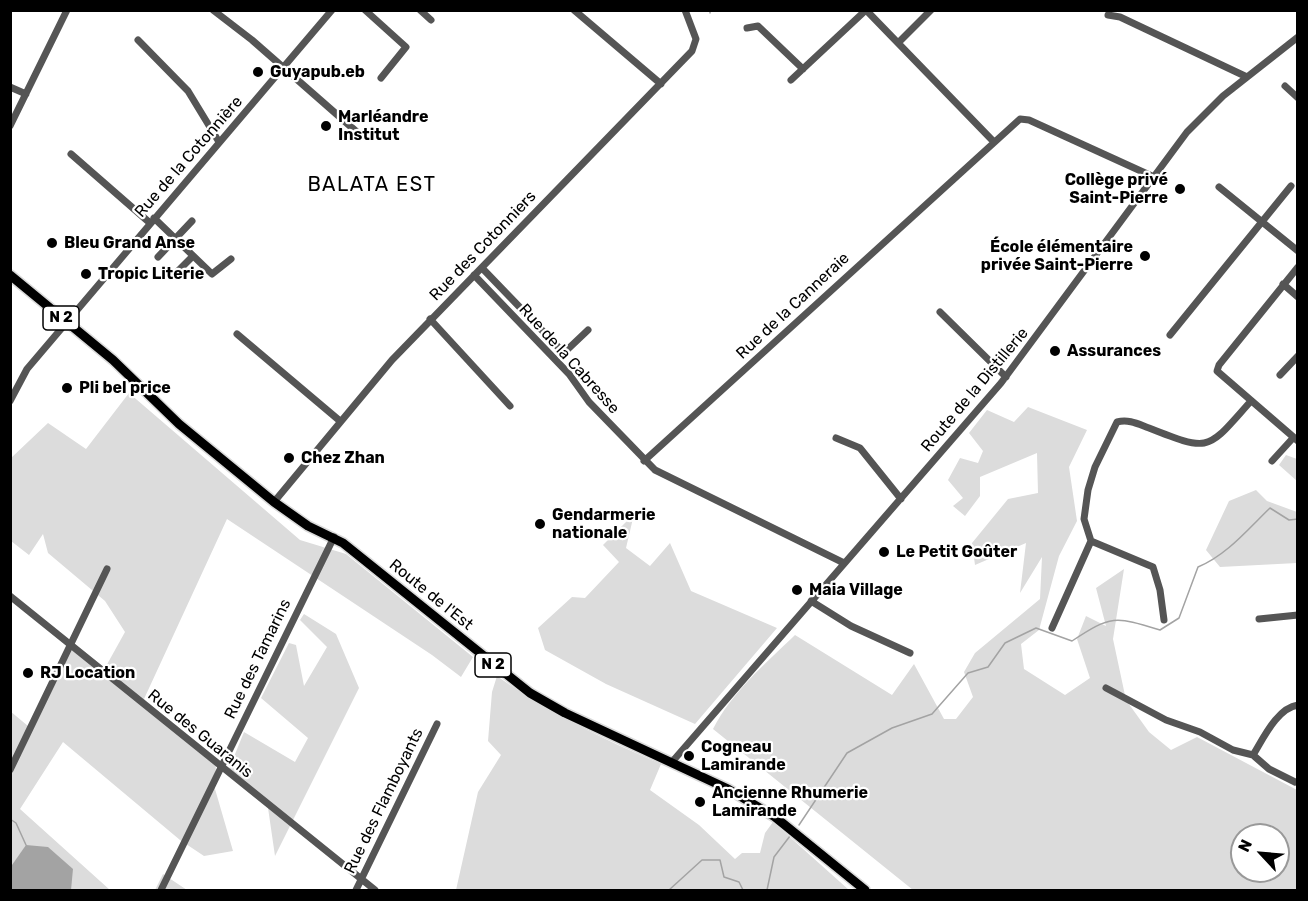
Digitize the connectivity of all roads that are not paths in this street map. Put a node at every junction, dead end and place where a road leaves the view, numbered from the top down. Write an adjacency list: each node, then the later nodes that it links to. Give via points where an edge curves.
1 (67, 10): 24 (street)
2 (213, 10): 16 (street)
3 (333, 10): 16 (street, Rue de la Cotonnière)
4 (365, 10): 18 (street, via 406,47)
5 (420, 10): 11 (street)
6 (574, 10): 21 (street)
7 (685, 10): 21 (street, Rue des Cotonniers, via 695,31 696,44)
8 (931, 10): 15 (street)
9 (866, 11): 15 (street); 17 (street)
10 (1108, 15): 19 (street)
11 (431, 20)
12 (747, 28): 17 (street, via 758,26)
13 (1298, 37): 19 (street, Route de la Distillerie)
14 (138, 40): 29 (street, via 188,91)
15 (898, 43): 28 (street)
16 (282, 69): 27 (street); 29 (street, Rue de la Cotonnière)
17 (804, 69): 20 (street)
18 (381, 78)
19 (1247, 78): 31 (street, Route de la Distillerie, via 1204,112)
20 (790, 80)
21 (661, 84): 43 (street, Rue des Cotonniers)
22 (1285, 86): 25 (street)
23 (10, 87): 24 (street)
24 (26, 94): 26 (street)
25 (1298, 98)
26 (10, 126)
27 (358, 133)
28 (993, 141): 31 (street, Rue de la Canneraie, via 1020,119 1029,120); 65 (street, Rue de la Canneraie)
29 (219, 142): 34 (street, Rue de la Cotonnière)
30 (71, 154): 34 (street)
31 (1154, 177): 57 (street, Route de la Distillerie)
32 (1291, 186): 36 (street)
33 (1219, 187): 36 (street)
34 (152, 221): 37 (street); 51 (street, Rue de la Cotonnière)
35 (192, 221): 37 (street)
36 (1261, 222): 38 (street); 54 (street)
37 (176, 240): 39 (street); 40 (street)
38 (1298, 251)
39 (193, 256): 41 (street, via 212,274); 45 (street)
40 (158, 257)
41 (231, 259)
42 (1298, 267): 47 (street)
43 (482, 268): 46 (street, Rue des Cotonniers); 52 (street, via 561,350 568,349)
44 (10, 275): 51 (main road, Route de l'Est / N 2)
45 (174, 275)
46 (474, 275): 50 (street, Rue des Cotonniers); 65 (street, Rue de la Cabresse, via 569,374 589,402)
47 (1283, 284): 48 (street); 59 (street, via 1217,371)
48 (1298, 297)
49 (940, 312): 57 (street)
50 (430, 320): 60 (street); 61 (street, Rue des Cotonniers)
51 (66, 322): 58 (street, Rue de la Cotonnière, via 27,369); 67 (main road, Route de l'Est / N 2, via 113,360 179,424)
52 (588, 330)
53 (237, 334): 61 (street)
54 (1170, 335)
55 (1298, 356): 56 (street)
56 (1280, 375)
57 (1006, 377): 66 (street, Route de la Distillerie)
58 (10, 401)
59 (1251, 401): 63 (street); 69 (street, via 1216,440 1206,444 1195,444 1125,420 1117,422 1088,490 1084,519)
60 (510, 406)
61 (340, 421): 67 (street, Rue des Cotonniers)
62 (836, 438): 66 (street, via 860,448)
63 (1295, 440): 64 (street)
64 (1272, 460)
65 (644, 461): 70 (street, via 663,475)
66 (901, 499): 70 (street, Route de la Distillerie)
67 (274, 502): 68 (main road, Route de l'Est / N 2)
68 (334, 537): 84 (main road, Route de l'Est / N 2, via 530,693); 85 (street, Rue des Tamarins)
69 (1091, 541): 76 (street, via 1153,567); 77 (street)
70 (844, 563): 73 (street, Route de la Distillerie)
71 (107, 569): 78 (street)
72 (10, 596): 78 (street, Rue des Guaranis)
73 (811, 601): 79 (street, via 850,626); 84 (street, Route de la Distillerie)
74 (1298, 615): 75 (street)
75 (1259, 619)
76 (1164, 620)
77 (1052, 628)
78 (70, 646): 85 (street, Rue des Guaranis); 86 (street)
79 (910, 653)
80 (1107, 688): 83 (street, via 1166,720)
81 (1298, 705): 83 (street, via 1291,706 1270,726)
82 (437, 724): 88 (street, Rue des Flamboyants)
83 (1253, 755): 87 (street, via 1269,769)
84 (672, 762): 92 (main road, Route de l'Est / N 2, via 728,789 775,818)
85 (220, 768): 88 (street, Rue des Guaranis); 89 (street, Rue des Tamarins)
86 (10, 770)
87 (1295, 782)
88 (361, 880): 90 (street, Rue des Flamboyants); 91 (street, Rue des Guaranis)
89 (161, 891)
90 (356, 891)
91 (375, 891)
92 (865, 891)

